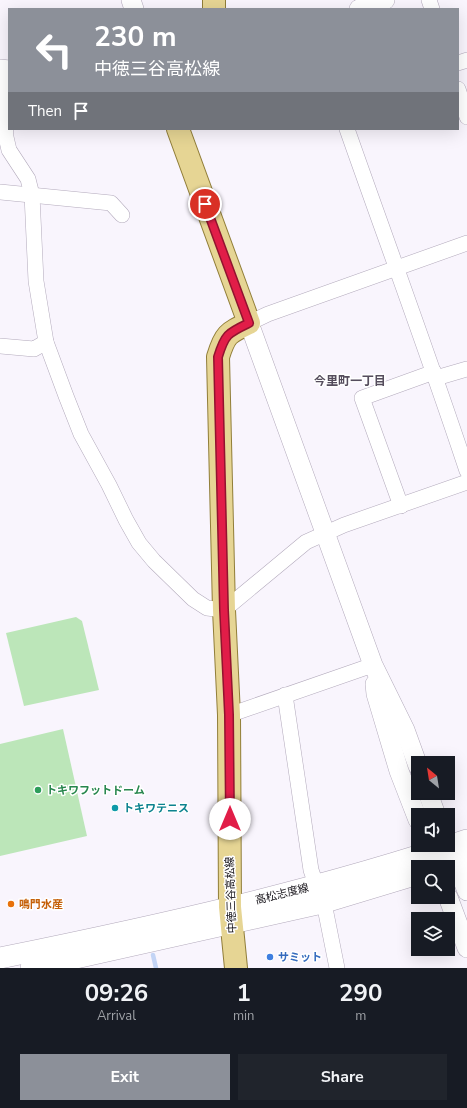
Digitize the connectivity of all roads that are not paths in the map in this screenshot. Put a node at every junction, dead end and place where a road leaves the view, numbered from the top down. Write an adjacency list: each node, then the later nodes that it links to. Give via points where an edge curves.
1 (4, 71): 7 (street, via 6,137 9,150 28,179)
2 (459, 92): 3 (street)
3 (467, 117)
4 (178, 130): 11 (main road)
5 (347, 130): 10 (street)
6 (0, 192): 7 (street)
7 (32, 195): 8 (street, via 111,203); 12 (street, via 36,281)
8 (122, 215)
9 (467, 243): 10 (street)
10 (396, 268): 11 (street); 15 (street)
11 (249, 323): 19 (street); 20 (main road, 中徳三谷高松線, via 231,332 223,340 218,357)
12 (46, 342): 13 (street, via 34,349); 20 (street, via 81,434 139,543 193,600 207,608)
13 (0, 346)
14 (467, 369): 15 (street)
15 (435, 375): 16 (street); 18 (street, via 362,398)
16 (467, 471)
17 (467, 482): 18 (street)
18 (401, 506): 19 (street)
19 (325, 533): 20 (street, via 306,542); 21 (street)
20 (224, 610): 23 (main road, 中徳三谷高松線)
21 (373, 664): 22 (street); 24 (street, via 405,730); 25 (street, via 376,694 399,771)
22 (285, 695): 23 (street); 29 (street, via 310,870)
23 (229, 715): 31 (main road, 中徳三谷高松線)
24 (414, 756)
25 (413, 808)
26 (447, 853): 28 (street); 29 (main road, 高松志度線)
27 (411, 875): 29 (main road, 高松志度線)
28 (467, 891)
29 (319, 894): 31 (main road, 高松志度線); 36 (street, via 326,913)
30 (451, 904): 32 (street)
31 (231, 915): 33 (main road, 高松志度線); 34 (main road, 高松志度線); 35 (main road, 中徳三谷高松線)
32 (467, 948)
33 (0, 958)
34 (31, 968)
35 (236, 968)
36 (337, 968)

